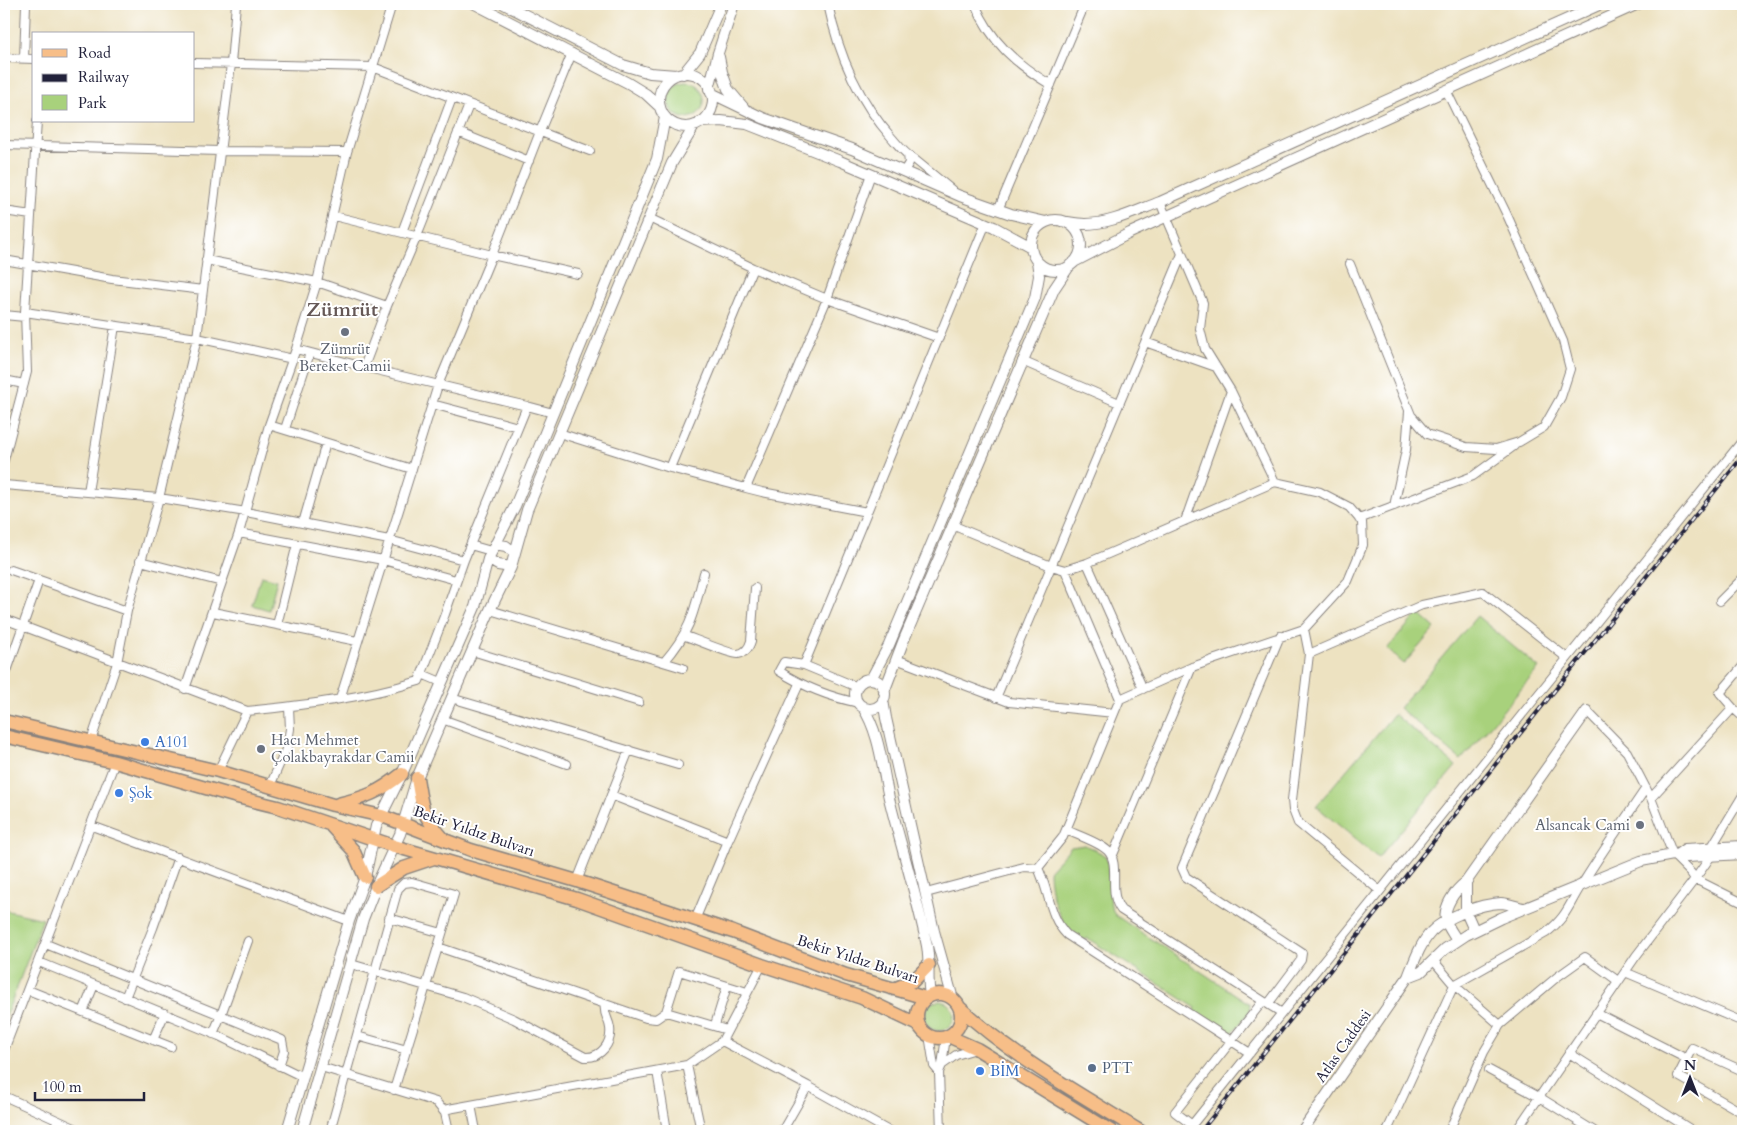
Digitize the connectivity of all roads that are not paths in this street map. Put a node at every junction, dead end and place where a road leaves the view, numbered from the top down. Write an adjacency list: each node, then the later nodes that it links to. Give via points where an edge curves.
1 (26, 4): 16 (street)
2 (236, 4): 19 (street)
3 (392, 4): 20 (street)
4 (475, 4): 14 (street)
5 (508, 4): 21 (street, via 623,65 650,73)
6 (721, 4): 21 (street, via 700,53)
7 (734, 4): 13 (street)
8 (828, 4): 39 (street, via 839,46 854,82 881,126)
9 (975, 4): 22 (street, via 990,33 1008,54)
10 (1085, 4): 22 (street)
11 (1601, 4): 44 (street)
12 (1638, 4): 23 (street)
13 (718, 53): 24 (street); 28 (street, via 728,89)
14 (572, 54): 27 (street, via 628,82); 33 (street)
15 (4, 58): 16 (street)
16 (24, 58): 17 (street)
17 (32, 59)
18 (195, 63): 19 (street)
19 (231, 64): 20 (street); 36 (street)
20 (373, 67): 25 (street); 38 (street)
21 (680, 74): 24 (street, via 698,76); 27 (street, via 663,86 659,96)
22 (1051, 85): 45 (street)
23 (1446, 90): 49 (street); 97 (street, via 1559,332 1570,369 1562,396 1544,427)
24 (710, 91): 28 (street); 31 (street, via 710,110)
25 (452, 98): 26 (street); 54 (street)
26 (469, 105): 32 (street); 33 (street)
27 (660, 107): 29 (street)
28 (746, 110): 41 (street)
29 (665, 117): 31 (street, via 679,126); 91 (street, via 657,159)
30 (37, 122): 35 (street)
31 (698, 124): 42 (street, via 721,121 747,124); 50 (street, via 672,163)
32 (458, 132): 40 (street); 55 (street)
33 (540, 132): 37 (street); 40 (street)
34 (4, 145): 35 (street)
35 (36, 147): 36 (street); 47 (street)
36 (220, 151): 38 (street); 60 (street)
37 (590, 151)
38 (347, 152): 48 (street)
39 (908, 155): 41 (street); 43 (street)
40 (529, 160): 58 (street)
41 (904, 172): 43 (street)
42 (871, 174): 53 (street); 69 (street)
43 (960, 196): 45 (street)
44 (1160, 202): 49 (street); 51 (street, via 1092,224)
45 (998, 210): 52 (street)
46 (4, 212): 47 (street)
47 (31, 215): 63 (street)
48 (334, 216): 54 (street); 67 (street)
49 (1166, 217): 57 (street); 62 (street, via 1099,247)
50 (649, 218): 65 (street); 95 (street)
51 (1061, 221): 52 (street); 62 (street, via 1071,225 1079,238 1080,248)
52 (1046, 222): 56 (street, via 1035,232)
53 (986, 223): 56 (street); 75 (street)
54 (402, 232): 55 (street)
55 (416, 236): 58 (street); 70 (street)
56 (1031, 247): 61 (street)
57 (1182, 254): 76 (street); 82 (street, via 1203,302 1201,335)
58 (492, 255): 66 (street); 85 (street)
59 (4, 260): 63 (street)
60 (206, 260): 67 (street); 68 (street)
61 (1037, 261): 62 (street, via 1055,269); 157 (street, via 1039,276 1035,298 889,645)
62 (1072, 263): 80 (street, via 1054,289)
63 (27, 264): 68 (street); 71 (street)
64 (1350, 264): 90 (street)
65 (754, 268): 69 (street); 100 (street)
66 (578, 274)
67 (317, 282): 70 (street); 77 (street)
68 (203, 290): 74 (street)
69 (827, 299): 75 (street); 104 (street)
70 (387, 306): 81 (street)
71 (25, 314): 72 (street); 73 (street); 84 (street, via 27,372)
72 (4, 315)
73 (115, 326): 74 (street); 105 (street)
74 (197, 338): 79 (street); 106 (street)
75 (938, 338): 109 (street)
76 (1145, 342): 82 (street); 88 (street)
77 (296, 349): 78 (street); 79 (street)
78 (310, 353): 81 (street); 94 (street)
79 (293, 359): 92 (street)
80 (1022, 362): 88 (street); 113 (street)
81 (364, 367): 85 (street)
82 (1216, 367): 86 (street)
83 (4, 380): 84 (street)
84 (24, 384): 99 (street)
85 (438, 385): 87 (street); 89 (street)
86 (1231, 391): 102 (street); 111 (street)
87 (432, 404): 93 (street); 101 (street)
88 (1119, 404): 125 (street)
89 (527, 406): 91 (street); 93 (street)
90 (1409, 411): 97 (street, via 1427,434 1466,447 1496,449); 107 (street, via 1406,450)
91 (552, 413): 118 (street, via 515,506)
92 (269, 425): 94 (street); 108 (street)
93 (518, 427): 117 (street)
94 (285, 429): 98 (street)
95 (559, 433): 100 (street); 119 (street, via 527,510)
96 (1743, 440): 147 (street)
97 (1519, 442): 107 (street, via 1473,476)
98 (326, 443): 101 (street); 112 (street)
99 (4, 460)
100 (670, 468): 104 (street)
101 (412, 469): 115 (street)
102 (1275, 482): 110 (street, via 1320,492 1349,507); 111 (street)
103 (4, 485): 105 (street)
104 (746, 488): 109 (street)
105 (88, 492): 106 (street)
106 (159, 498): 108 (street); 122 (street)
107 (1394, 506): 110 (street)
108 (246, 512): 112 (street); 114 (street)
109 (867, 512): 151 (street)
110 (1359, 519): 141 (street, via 1362,522 1363,545 1348,581)
111 (1185, 521): 123 (street)
112 (303, 522): 115 (street)
113 (952, 525): 125 (street); 148 (street)
114 (239, 533): 116 (street); 132 (street)
115 (389, 540): 120 (street); 121 (street)
116 (297, 544): 120 (street); 139 (street)
117 (470, 546): 118 (street); 121 (street)
118 (492, 551): 119 (street, via 506,546); 124 (street, via 498,565); 158 (street, via 475,607)
119 (515, 553): 124 (street)
120 (383, 560): 131 (street); 144 (street)
121 (464, 560): 131 (street)
122 (140, 561): 132 (street); 136 (street)
123 (1087, 563): 127 (street); 162 (street)
124 (511, 566): 135 (street)
125 (1051, 566): 127 (street); 165 (street)
126 (11, 570): 130 (street)
127 (1065, 570): 167 (street)
128 (704, 573): 142 (street)
129 (1743, 578): 134 (street)
130 (39, 580): 136 (street); 140 (street)
131 (456, 580): 156 (street)
132 (222, 582): 137 (street)
133 (756, 588): 142 (street, via 751,641 745,651 735,654)
134 (1720, 601)
135 (490, 610): 145 (street); 149 (street)
136 (126, 611): 150 (street)
137 (213, 612): 139 (street); 161 (street)
138 (4, 618): 140 (street)
139 (277, 625): 144 (street)
140 (23, 626): 150 (street); 155 (street)
141 (1304, 629): 143 (street); 146 (street)
142 (685, 636): 149 (street)
143 (1280, 636): 153 (street); 250 (street, via 1182,868 1186,877 1302,953 1301,960)
144 (357, 641): 166 (street)
145 (472, 651): 164 (street); 168 (street)
146 (1309, 654): 147 (street, via 1422,605 1483,592); 216 (street, via 1292,800 1294,814 1298,823)
147 (1567, 658): 216 (street)
148 (896, 659): 163 (street); 165 (street)
149 (664, 662): 154 (street)
150 (117, 663): 161 (street); 179 (street)
151 (804, 665): 159 (street, via 784,662 779,671); 160 (street)
152 (1743, 666): 171 (street, via 1720,693)
153 (1192, 667): 162 (street); 207 (street)
154 (683, 668)
155 (7, 671)
156 (422, 674): 158 (street); 166 (street, via 419,681)
157 (871, 679): 160 (street, via 864,680); 163 (street, via 880,684)
158 (441, 682): 185 (street)
159 (799, 684): 169 (street); 200 (street)
160 (857, 687): 169 (street, via 855,694)
161 (185, 688): 173 (street)
162 (1143, 689): 167 (street)
163 (884, 696): 169 (street, via 881,704 874,708); 217 (street, via 886,718)
164 (451, 698): 176 (street); 180 (street)
165 (996, 698): 174 (street)
166 (340, 699): 170 (street)
167 (1120, 699): 174 (street)
168 (639, 702)
169 (861, 705): 234 (street, via 875,733)
170 (289, 707): 173 (street); 187 (street, via 287,746)
171 (1733, 708): 175 (street); 191 (street)
172 (1587, 711): 188 (street, via 1627,752); 213 (street)
173 (247, 712): 184 (street)
174 (1114, 713): 197 (street)
175 (1743, 717)
176 (442, 719): 182 (street); 186 (street)
177 (4, 720): 179 (main road, Bekir Yıldız Bulvarı)
178 (4, 736): 181 (main road)
179 (91, 741): 184 (main road, Bekir Yıldız Bulvarı)
180 (629, 750): 183 (street); 189 (street)
181 (115, 762): 195 (main road, via 278,807); 196 (street)
182 (567, 764)
183 (678, 765)
184 (218, 771): 187 (main road, Bekir Yıldız Bulvarı)
185 (402, 774): 192 (main road, via 382,790); 193 (street)
186 (417, 778): 194 (street); 199 (main road, via 422,809 428,822)
187 (270, 786): 192 (main road, Bekir Yıldız Bulvarı)
188 (1646, 788): 191 (street); 215 (street)
189 (612, 794): 200 (street); 212 (street)
190 (1743, 796): 203 (street)
191 (1651, 798): 205 (street)
192 (333, 805): 193 (main road, Bekir Yıldız Bulvarı)
193 (382, 816): 194 (main road, Bekir Yıldız Bulvarı); 198 (street)
194 (403, 823): 199 (main road, Bekir Yıldız Bulvarı); 201 (street)
195 (330, 825): 198 (main road); 210 (main road, via 352,850)
196 (92, 826): 206 (street); 228 (street)
197 (1066, 830): 207 (street, via 1104,847); 209 (street)
198 (374, 839): 201 (main road); 210 (street)
199 (444, 839): 212 (main road, Bekir Yıldız Bulvarı)
200 (728, 841): 222 (street)
201 (394, 846): 208 (main road); 214 (street)
202 (1743, 846): 203 (street)
203 (1711, 852): 204 (street); 205 (street, Atlas Caddesi, via 1686,857); 211 (street)
204 (1743, 854)
205 (1676, 855): 211 (street); 215 (street, Atlas Caddesi, via 1641,861)
206 (178, 857): 223 (street); 238 (street)
207 (1112, 857): 250 (street, via 1115,898 1122,910)
208 (434, 858): 214 (main road, via 404,868); 233 (main road, via 577,899)
209 (1038, 868): 217 (street, via 1024,867); 269 (street, via 1055,918 1066,935)
210 (365, 877): 223 (street)
211 (1695, 879): 218 (street); 236 (street)
212 (577, 881): 222 (main road, Bekir Yıldız Bulvarı)
213 (1466, 882): 220 (street); 224 (street, via 1452,896)
214 (376, 886): 232 (street)
215 (1580, 886): 219 (street, Atlas Caddesi); 241 (street, via 1570,908 1553,928)
216 (1380, 891): 255 (street)
217 (926, 893): 249 (street)
218 (1743, 903)
219 (1524, 908): 220 (street, Atlas Caddesi, via 1502,903); 226 (street, Atlas Caddesi)
220 (1462, 913): 224 (street, Atlas Caddesi); 226 (street)
221 (390, 918): 225 (street); 225 (street, via 400,886 409,882 420,884 454,894); 235 (street)
222 (695, 920): 244 (main road, Bekir Yıldız Bulvarı)
223 (350, 921): 285 (street)
224 (1446, 921): 226 (street); 237 (street, Atlas Caddesi, via 1425,940)
225 (442, 933): 229 (street)
226 (1466, 935): 230 (street, Atlas Caddesi)
227 (248, 941): 257 (street)
228 (46, 944): 231 (street); 238 (street)
229 (438, 947): 242 (street); 251 (street)
230 (1433, 960): 237 (street, Atlas Caddesi, via 1421,972); 241 (street)
231 (39, 962): 240 (street); 245 (street)
232 (350, 964): 235 (street); 279 (street)
233 (762, 965): 246 (street); 260 (main road, via 862,998)
234 (929, 965): 244 (main road, via 913,981); 247 (street)
235 (374, 971): 242 (street); 265 (street)
236 (1625, 972): 239 (street); 258 (street)
237 (1408, 977): 307 (street, Atlas Caddesi)
238 (133, 979): 248 (street); 257 (street)
239 (1618, 981): 256 (street); 261 (street, via 1585,957)
240 (94, 985): 248 (street); 252 (street)
241 (1454, 985): 261 (street); 308 (street)
242 (426, 986): 251 (street, via 497,1011 585,1057 601,1053 610,1035); 273 (street)
243 (727, 986): 246 (street); 253 (street, via 680,971); 259 (street)
244 (894, 989): 247 (main road, Bekir Yıldız Bulvarı)
245 (28, 990): 252 (street); 272 (street)
246 (748, 992): 262 (street)
247 (928, 997): 249 (main road, via 945,994); 260 (main road, via 918,1010)
248 (126, 998): 254 (street)
249 (956, 1003): 266 (main road, via 960,1021 956,1030); 306 (main road, via 995,1038)
250 (1265, 1003): 255 (street); 269 (street)
251 (605, 1005): 253 (street, via 652,1019)
252 (83, 1012): 267 (street)
253 (666, 1012): 259 (street)
254 (164, 1013): 263 (street); 267 (street)
255 (1282, 1013): 274 (street)
256 (1596, 1013): 275 (street); 276 (street)
257 (222, 1015): 263 (street); 278 (street, via 282,1040 284,1051)
258 (1743, 1022)
259 (715, 1025): 262 (street)
260 (919, 1025): 264 (main road)
261 (1500, 1025): 309 (street, via 1484,1052)
262 (727, 1030): 268 (street)
263 (213, 1034): 278 (street)
264 (929, 1035): 266 (main road); 280 (street, via 934,1066)
265 (357, 1036): 273 (street); 284 (street)
266 (947, 1036): 271 (main road); 280 (street)
267 (153, 1040): 270 (street)
268 (722, 1041): 277 (street); 286 (street)
269 (1232, 1041): 274 (street); 293 (street, via 1175,1112)
270 (172, 1047)
271 (977, 1049): 280 (street, via 956,1055); 305 (main road)
272 (4, 1050)
273 (407, 1050): 287 (street)
274 (1250, 1053): 293 (street)
275 (1569, 1053): 289 (street); 312 (street)
276 (1687, 1059): 283 (street, via 1692,1048); 292 (street, via 1678,1076)
277 (687, 1065): 282 (street); 301 (street)
278 (279, 1066): 285 (street)
279 (321, 1067): 284 (street); 296 (street)
280 (941, 1069): 304 (street)
281 (1489, 1070): 289 (street)
282 (657, 1071): 290 (street); 300 (street)
283 (1743, 1071)
284 (347, 1075): 287 (street); 297 (street)
285 (303, 1077): 295 (street)
286 (808, 1086): 302 (street); 303 (street)
287 (394, 1090): 291 (street, via 436,1102)
288 (4, 1096): 294 (street)
289 (1539, 1097): 310 (street); 311 (street)
290 (471, 1105): 291 (street); 299 (street)
291 (443, 1110): 298 (street)
292 (1743, 1113)
293 (1190, 1128)
294 (77, 1130)
295 (287, 1131)
296 (302, 1131)
297 (330, 1131)
298 (449, 1131)
299 (476, 1131)
300 (668, 1131)
301 (701, 1131)
302 (781, 1131)
303 (889, 1131)
304 (941, 1131)
305 (1111, 1131)
306 (1140, 1131)
307 (1302, 1131)
308 (1387, 1131)
309 (1449, 1131)
310 (1516, 1131)
311 (1594, 1131)
312 (1693, 1131)

